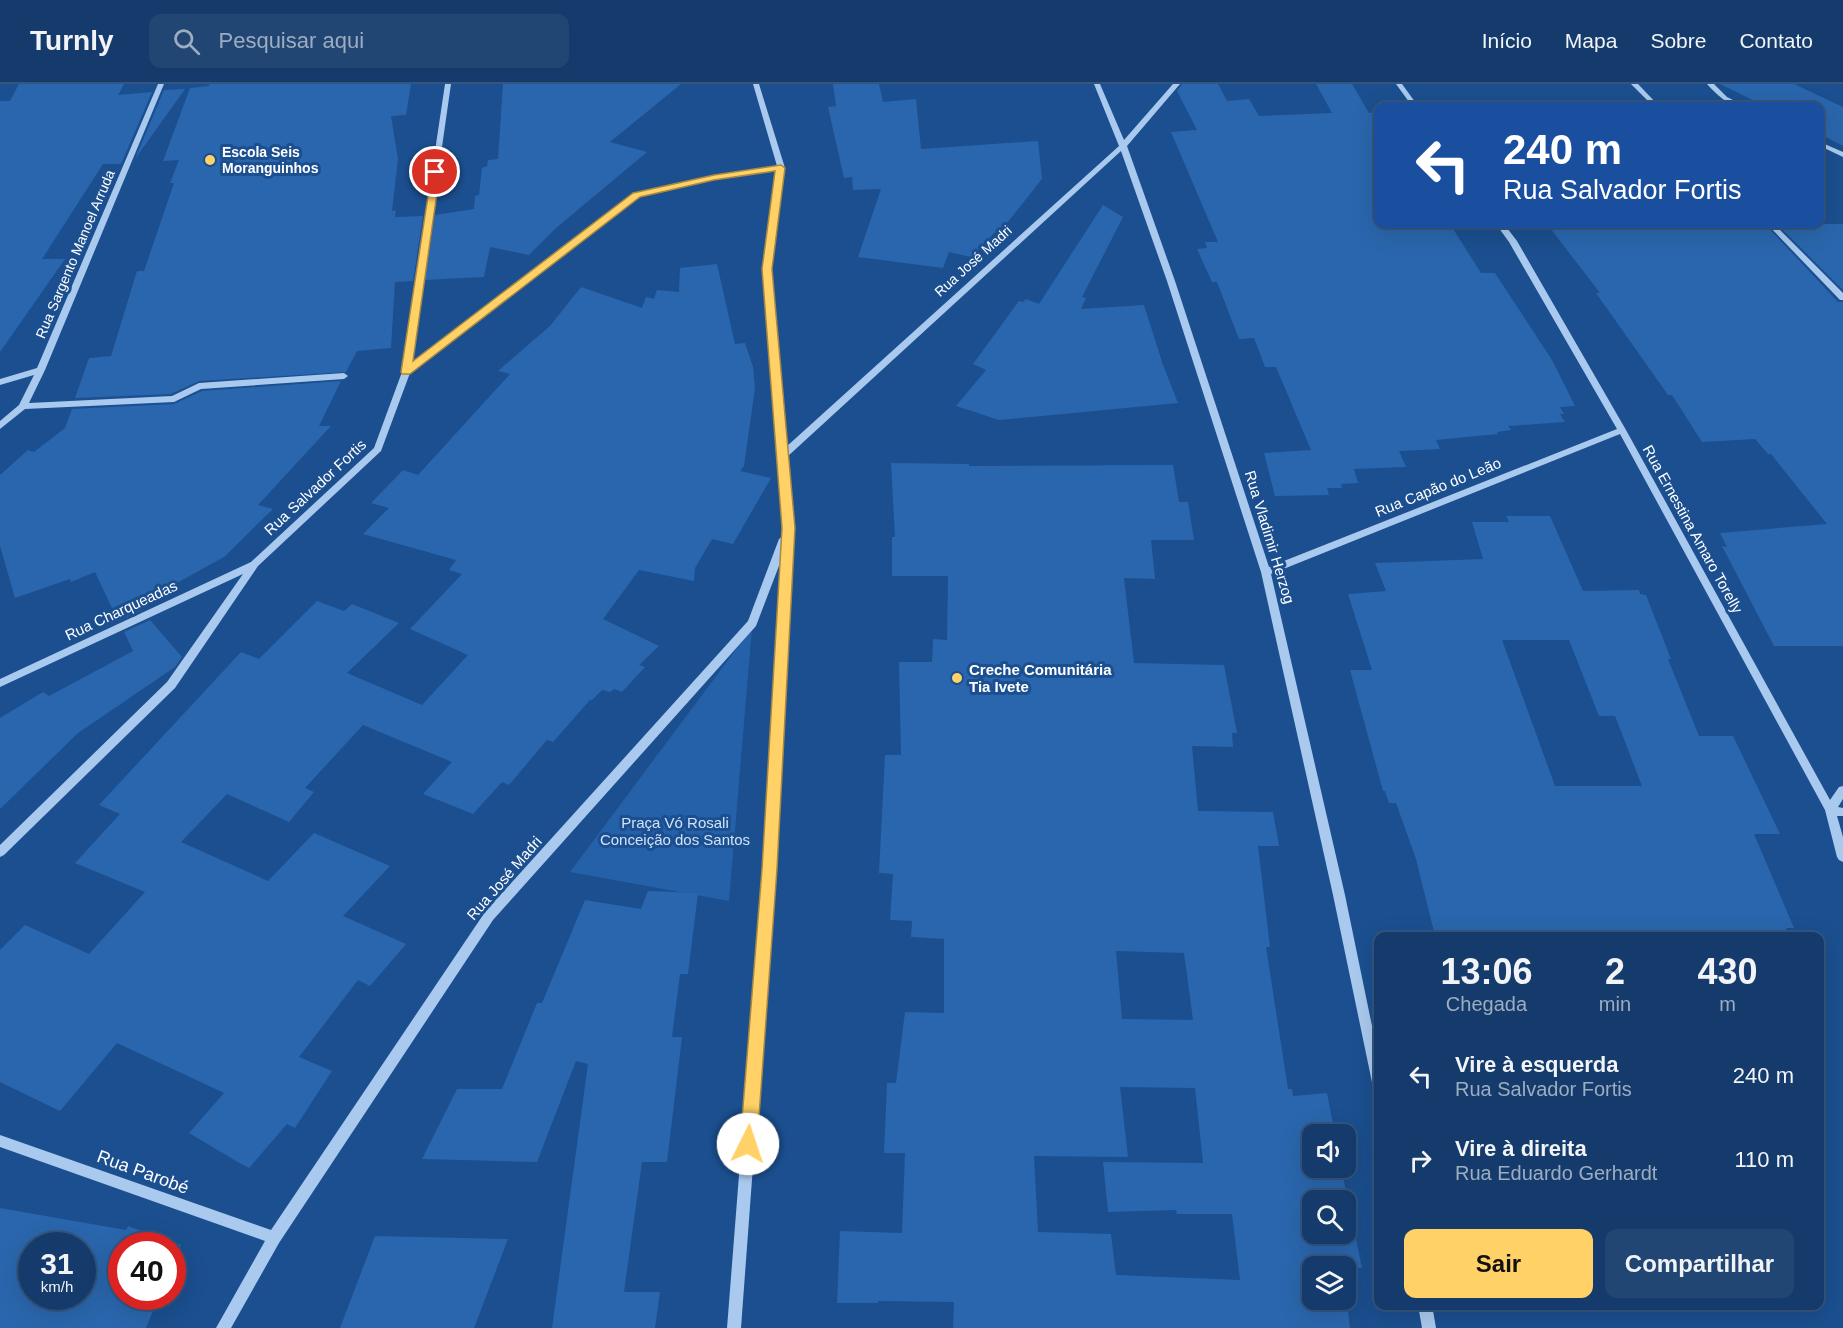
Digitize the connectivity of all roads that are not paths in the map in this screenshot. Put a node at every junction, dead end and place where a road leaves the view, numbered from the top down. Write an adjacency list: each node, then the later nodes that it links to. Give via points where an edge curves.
1 (161, 84): 21 (street, Rua Sargento Manoel Arruda)
2 (448, 84): 22 (street, Rua Salvador Fortis)
3 (756, 84): 15 (street)
4 (1097, 84): 12 (street, Rua Vladimir Herzog)
5 (1177, 84): 12 (street, Rua José Madri)
6 (1399, 84): 9 (street)
7 (1634, 84): 10 (street)
8 (1710, 84): 11 (street)
9 (1412, 102)
10 (1652, 102)
11 (1734, 102)
12 (1123, 146): 28 (street, Rua José Madri); 31 (street, Rua Vladimir Herzog)
13 (1824, 146): 14 (street)
14 (1843, 155)
15 (781, 168): 22 (street, via 637,195); 28 (street, via 767,269)
16 (1503, 228): 27 (street, Rua Ernestina Amaro Torelly)
17 (1774, 228): 18 (street)
18 (1831, 285): 19 (street); 20 (street)
19 (1843, 285)
20 (1843, 298)
21 (41, 370): 24 (street); 25 (street, Rua Sargento Manoel Arruda)
22 (406, 372): 30 (street, Rua Salvador Fortis, via 378,449)
23 (344, 376): 25 (street, via 199,386 174,399)
24 (0, 382)
25 (23, 406): 26 (street, Rua Sargento Manoel Arruda)
26 (0, 426)
27 (1622, 430): 31 (street, Rua Capão do Leão); 34 (street, Rua Ernestina Amaro Torelly)
28 (783, 455): 29 (street)
29 (788, 528): 40 (street, Rua José Madri, via 752,623 489,916); 43 (street, via 769,869)
30 (255, 564): 32 (street, Rua Charqueadas); 36 (street, Rua Salvador Fortis, via 171,686)
31 (1266, 572): 38 (street, Rua Vladimir Herzog)
32 (0, 683)
33 (1843, 790): 34 (street)
34 (1830, 810): 35 (street); 37 (street, Rua Ernestina Amaro Torelly)
35 (1843, 812)
36 (0, 852)
37 (1843, 857)
38 (1374, 1064)
39 (0, 1141): 40 (street, Rua Parobé)
40 (274, 1238): 42 (street, Rua José Madri)
41 (1426, 1310): 44 (street)
42 (223, 1328)
43 (734, 1328)
44 (1429, 1328)

